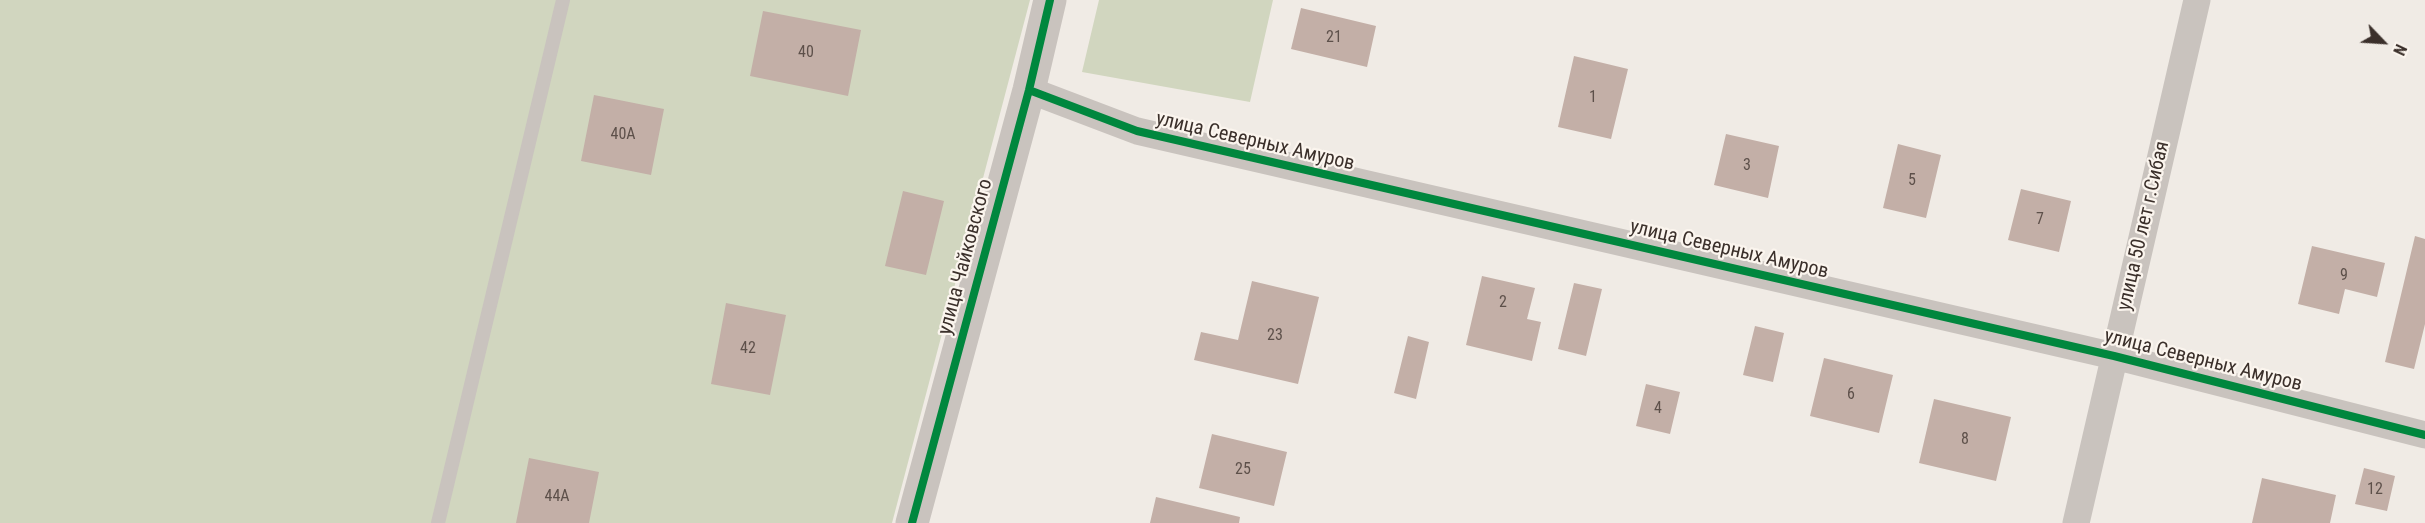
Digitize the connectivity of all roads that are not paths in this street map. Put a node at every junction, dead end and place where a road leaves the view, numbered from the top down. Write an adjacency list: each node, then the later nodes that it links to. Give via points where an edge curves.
1 (563, 0): 7 (lane)
2 (1050, 0): 4 (street, улица Чайковского)
3 (2197, 0): 5 (street, улица 50 лет г.Сибая)
4 (1029, 90): 5 (street, улица Северных Амуров, via 1137,131); 8 (street, улица Чайковского)
5 (2114, 356): 6 (street, улица Северных Амуров); 9 (street, улица 50 лет г.Сибая)
6 (2425, 435)
7 (438, 523)
8 (912, 523)
9 (2076, 523)

